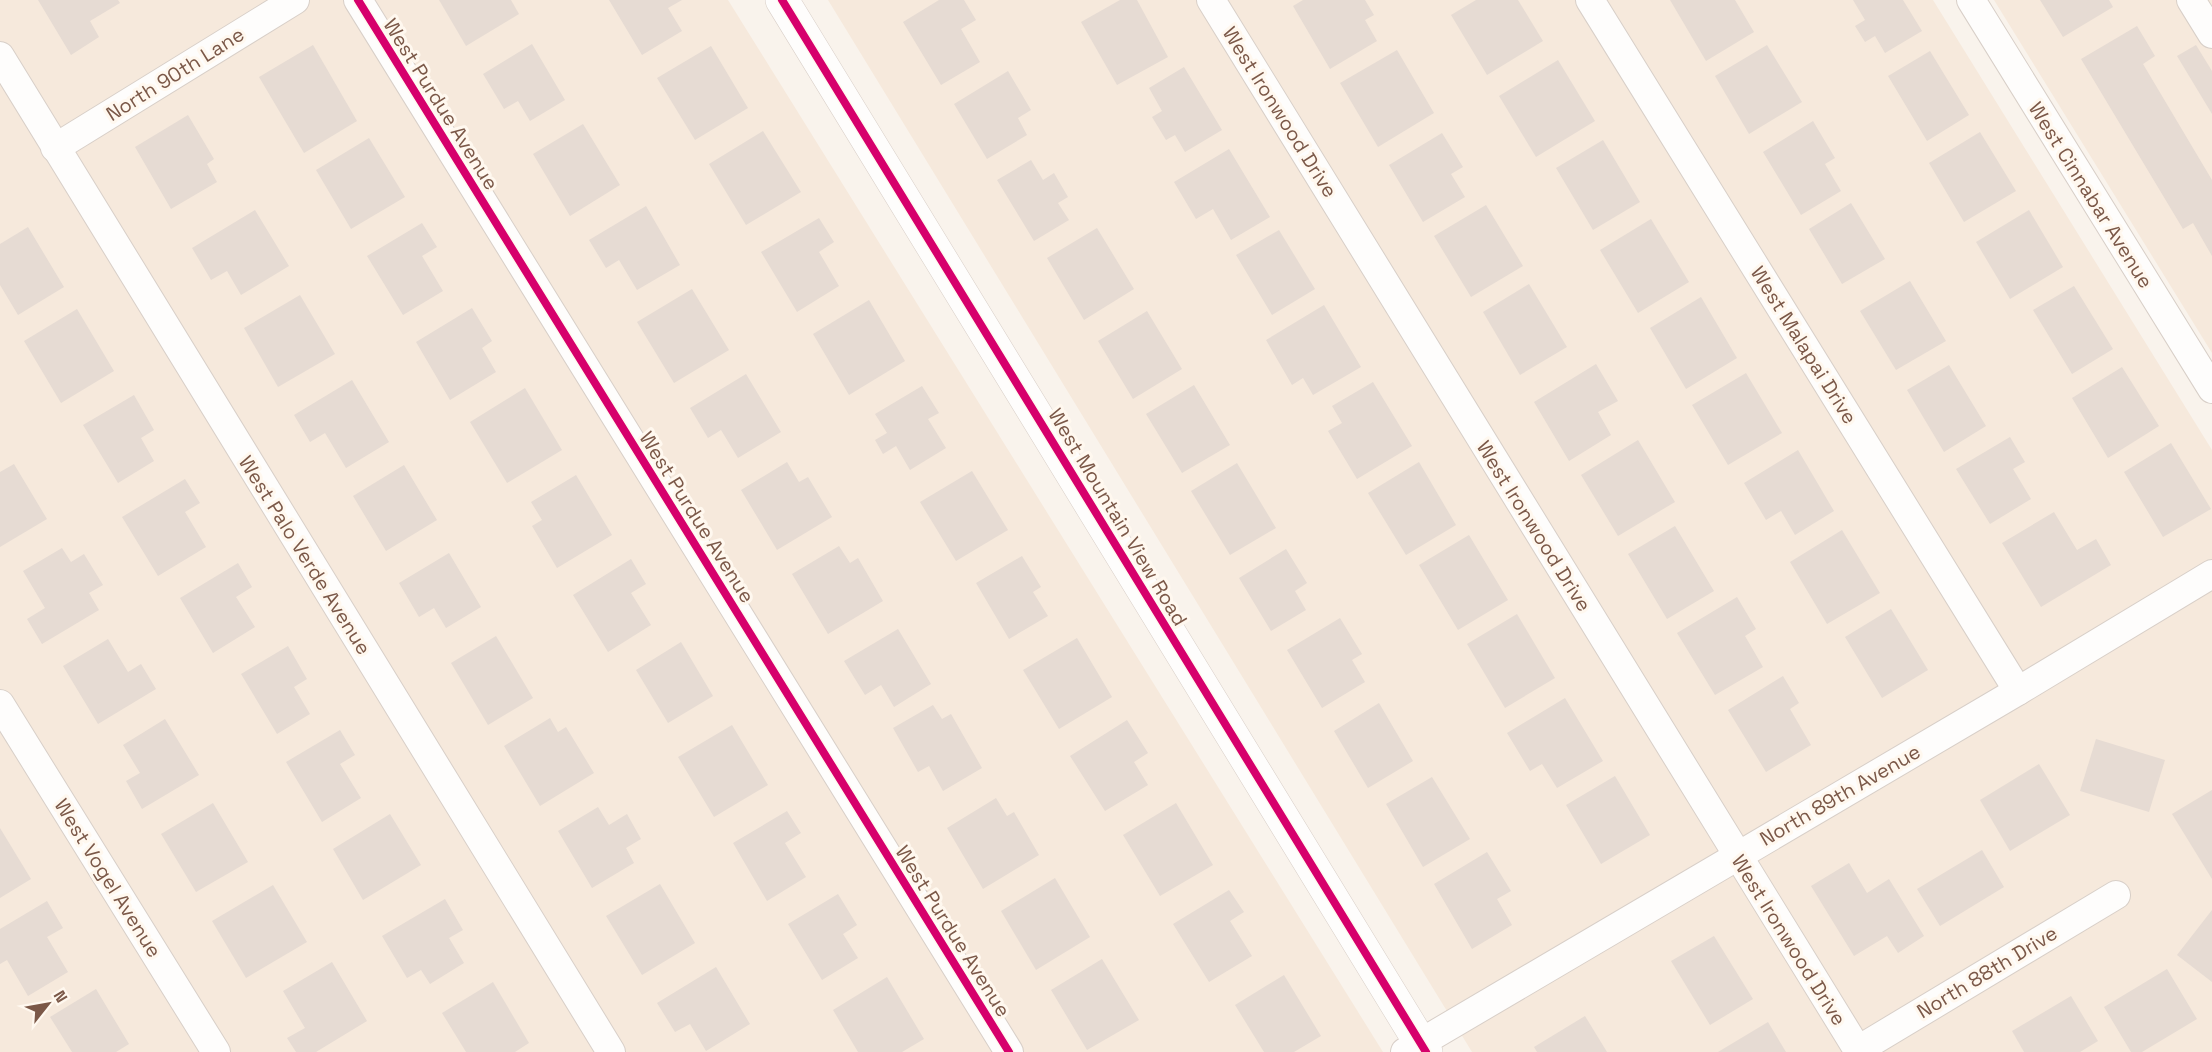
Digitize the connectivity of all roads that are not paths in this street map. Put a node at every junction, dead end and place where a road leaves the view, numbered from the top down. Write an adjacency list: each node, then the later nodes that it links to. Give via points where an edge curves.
1 (295, 0): 10 (street, North 90th Lane)
2 (358, 0): 21 (street, West Purdue Avenue)
3 (782, 0): 17 (street, West Mountain View Road)
4 (1211, 0): 15 (street, West Ironwood Drive)
5 (1590, 0): 13 (street, West Malapai Drive)
6 (1971, 0): 11 (street, West Cinnabar Avenue)
7 (2191, 0): 8 (street)
8 (2212, 34)
9 (0, 56): 10 (street, West Palo Verde Avenue)
10 (55, 148): 20 (street, West Palo Verde Avenue)
11 (2212, 389)
12 (2212, 574): 13 (street, North 89th Avenue)
13 (2018, 691): 15 (street, North 89th Avenue)
14 (0, 704): 19 (street, West Vogel Avenue)
15 (1737, 856): 17 (street, North 89th Avenue); 18 (street, West Ironwood Drive)
16 (2116, 895): 18 (street, North 88th Drive)
17 (1417, 1049)
18 (1858, 1051)
19 (216, 1052)
20 (611, 1052)
21 (1009, 1052)

